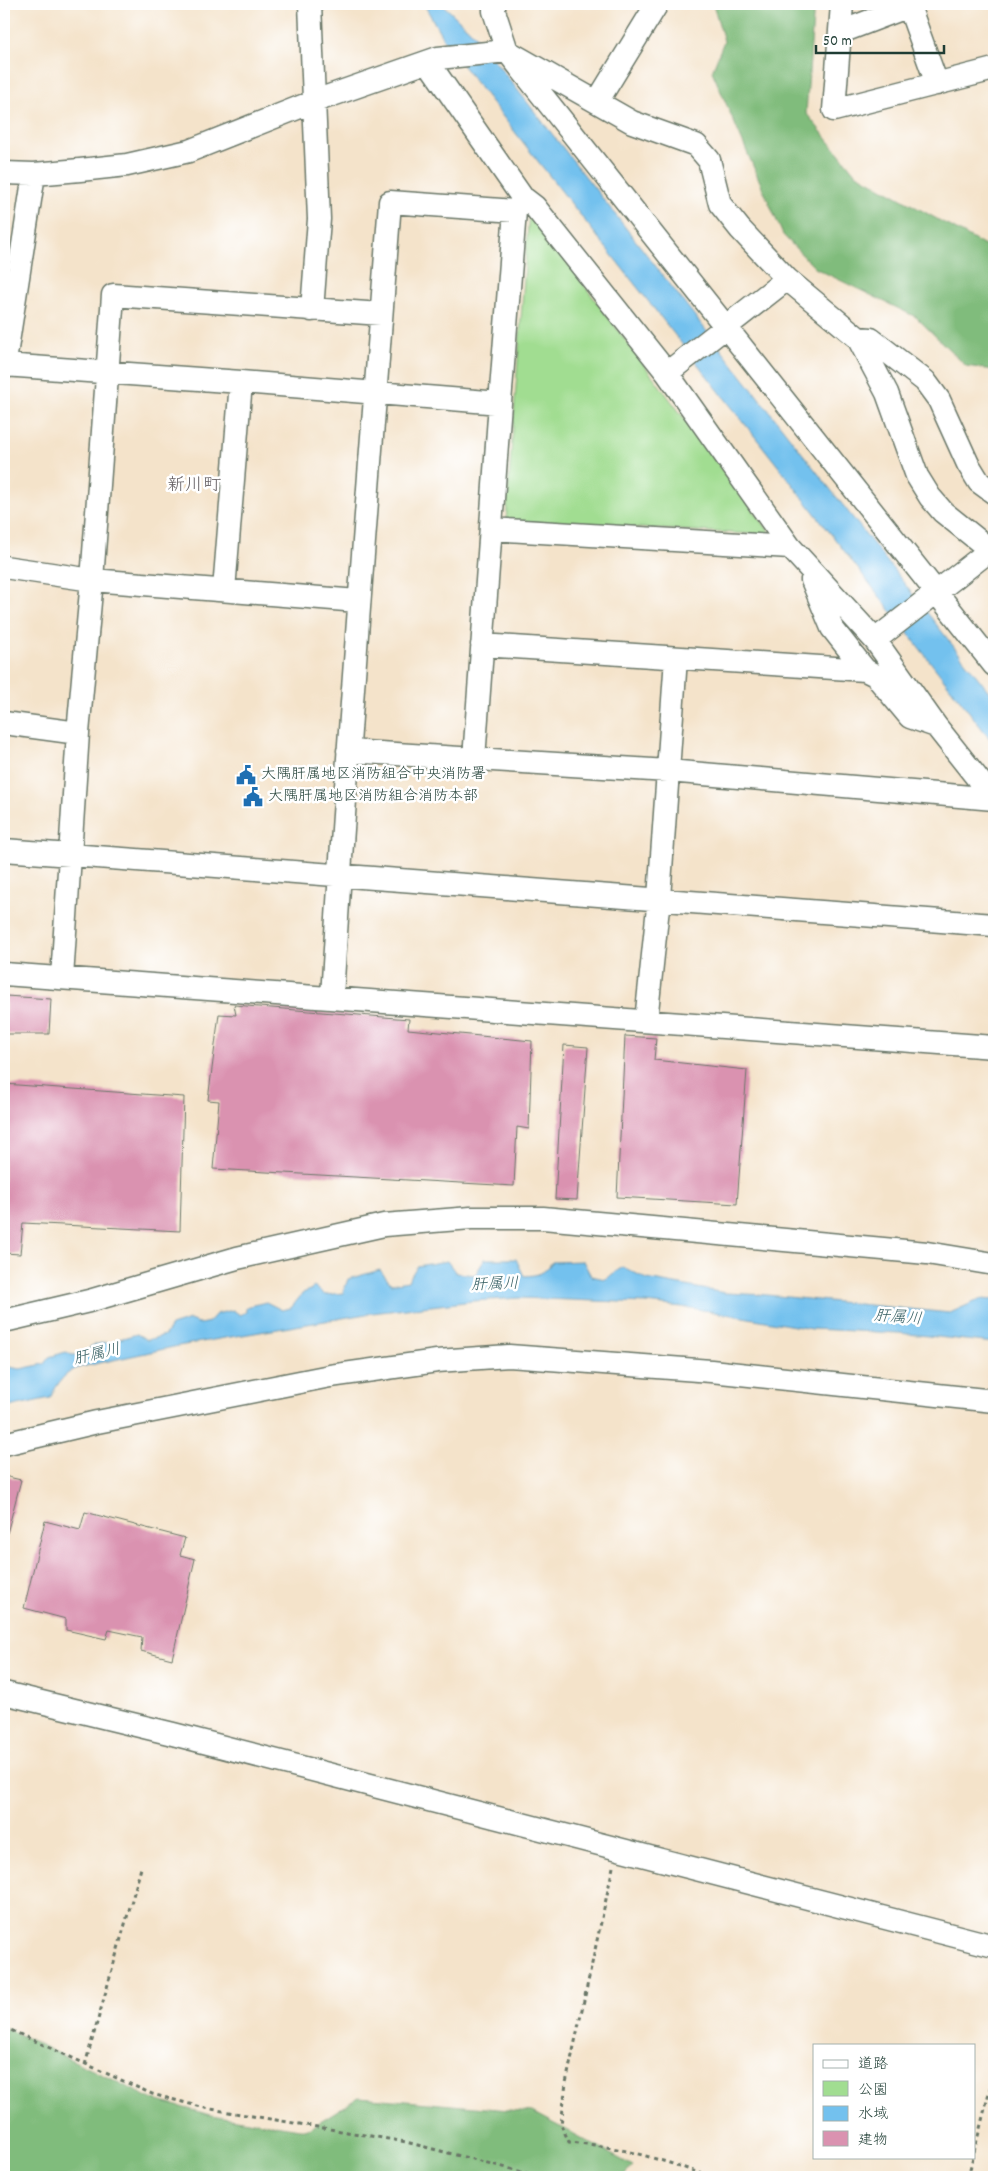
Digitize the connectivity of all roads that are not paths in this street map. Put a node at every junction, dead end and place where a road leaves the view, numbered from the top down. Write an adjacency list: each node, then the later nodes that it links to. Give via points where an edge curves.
1 (310, 4): 10 (street)
2 (494, 4): 6 (street)
3 (657, 4): 11 (street)
4 (842, 4): 5 (street)
5 (842, 32): 9 (street, via 909,6); 9 (street, via 834,110)
6 (502, 52): 7 (street); 11 (street); 18 (street)
7 (433, 60): 10 (street); 14 (street)
8 (994, 69): 9 (street)
9 (937, 84)
10 (316, 101): 13 (street, via 189,151 127,165); 16 (street, via 319,219)
11 (597, 102): 15 (street, via 632,122 696,145 709,160 720,204)
12 (4, 173): 13 (street)
13 (34, 174): 20 (street)
14 (519, 204): 17 (street, via 390,202); 21 (street, via 535,207); 25 (street)
15 (787, 279): 18 (street); 19 (street)
16 (312, 310): 17 (street); 22 (street, via 113,295)
17 (381, 314): 24 (street)
18 (725, 329): 21 (street); 34 (street)
19 (858, 338): 26 (street, via 870,339 925,381 939,400 971,470 979,482); 29 (street, via 887,393 917,476 930,498)
20 (4, 366): 22 (street)
21 (674, 368): 28 (street)
22 (106, 371): 23 (street); 32 (street)
23 (240, 382): 24 (street); 33 (street)
24 (375, 393): 25 (street); 35 (street)
25 (500, 403): 27 (street)
26 (994, 493)
27 (491, 529): 28 (street); 37 (street)
28 (790, 547): 30 (street)
29 (992, 552): 34 (street)
30 (806, 565): 36 (street); 40 (street, via 832,628)
31 (4, 567): 32 (street)
32 (92, 580): 33 (street); 43 (street)
33 (224, 590): 35 (street)
34 (934, 594): 36 (street); 39 (street)
35 (358, 601): 44 (street)
36 (882, 635): 42 (street)
37 (482, 645): 38 (street); 45 (street)
38 (676, 658): 40 (street); 46 (street)
39 (994, 665)
40 (865, 670): 42 (street, via 875,675 910,717)
41 (4, 723): 43 (street)
42 (936, 726): 47 (street)
43 (78, 734): 49 (street)
44 (348, 751): 45 (street); 50 (street)
45 (474, 759): 46 (street)
46 (668, 771): 47 (street); 51 (street)
47 (994, 799)
48 (4, 850): 49 (street)
49 (71, 855): 50 (street); 54 (street)
50 (339, 875): 51 (street); 55 (street)
51 (659, 898): 52 (street); 56 (street)
52 (994, 925)
53 (4, 974): 54 (street)
54 (62, 978): 55 (street)
55 (332, 997): 56 (street)
56 (646, 1021): 57 (street)
57 (994, 1047)
58 (994, 1264): 59 (street, via 927,1253 544,1218 471,1218 384,1225 237,1258)
59 (4, 1321)
60 (994, 1401): 61 (street, via 720,1372 509,1356 437,1361 330,1376 97,1422)
61 (4, 1444)
62 (4, 1693): 63 (street)
63 (994, 1946)

